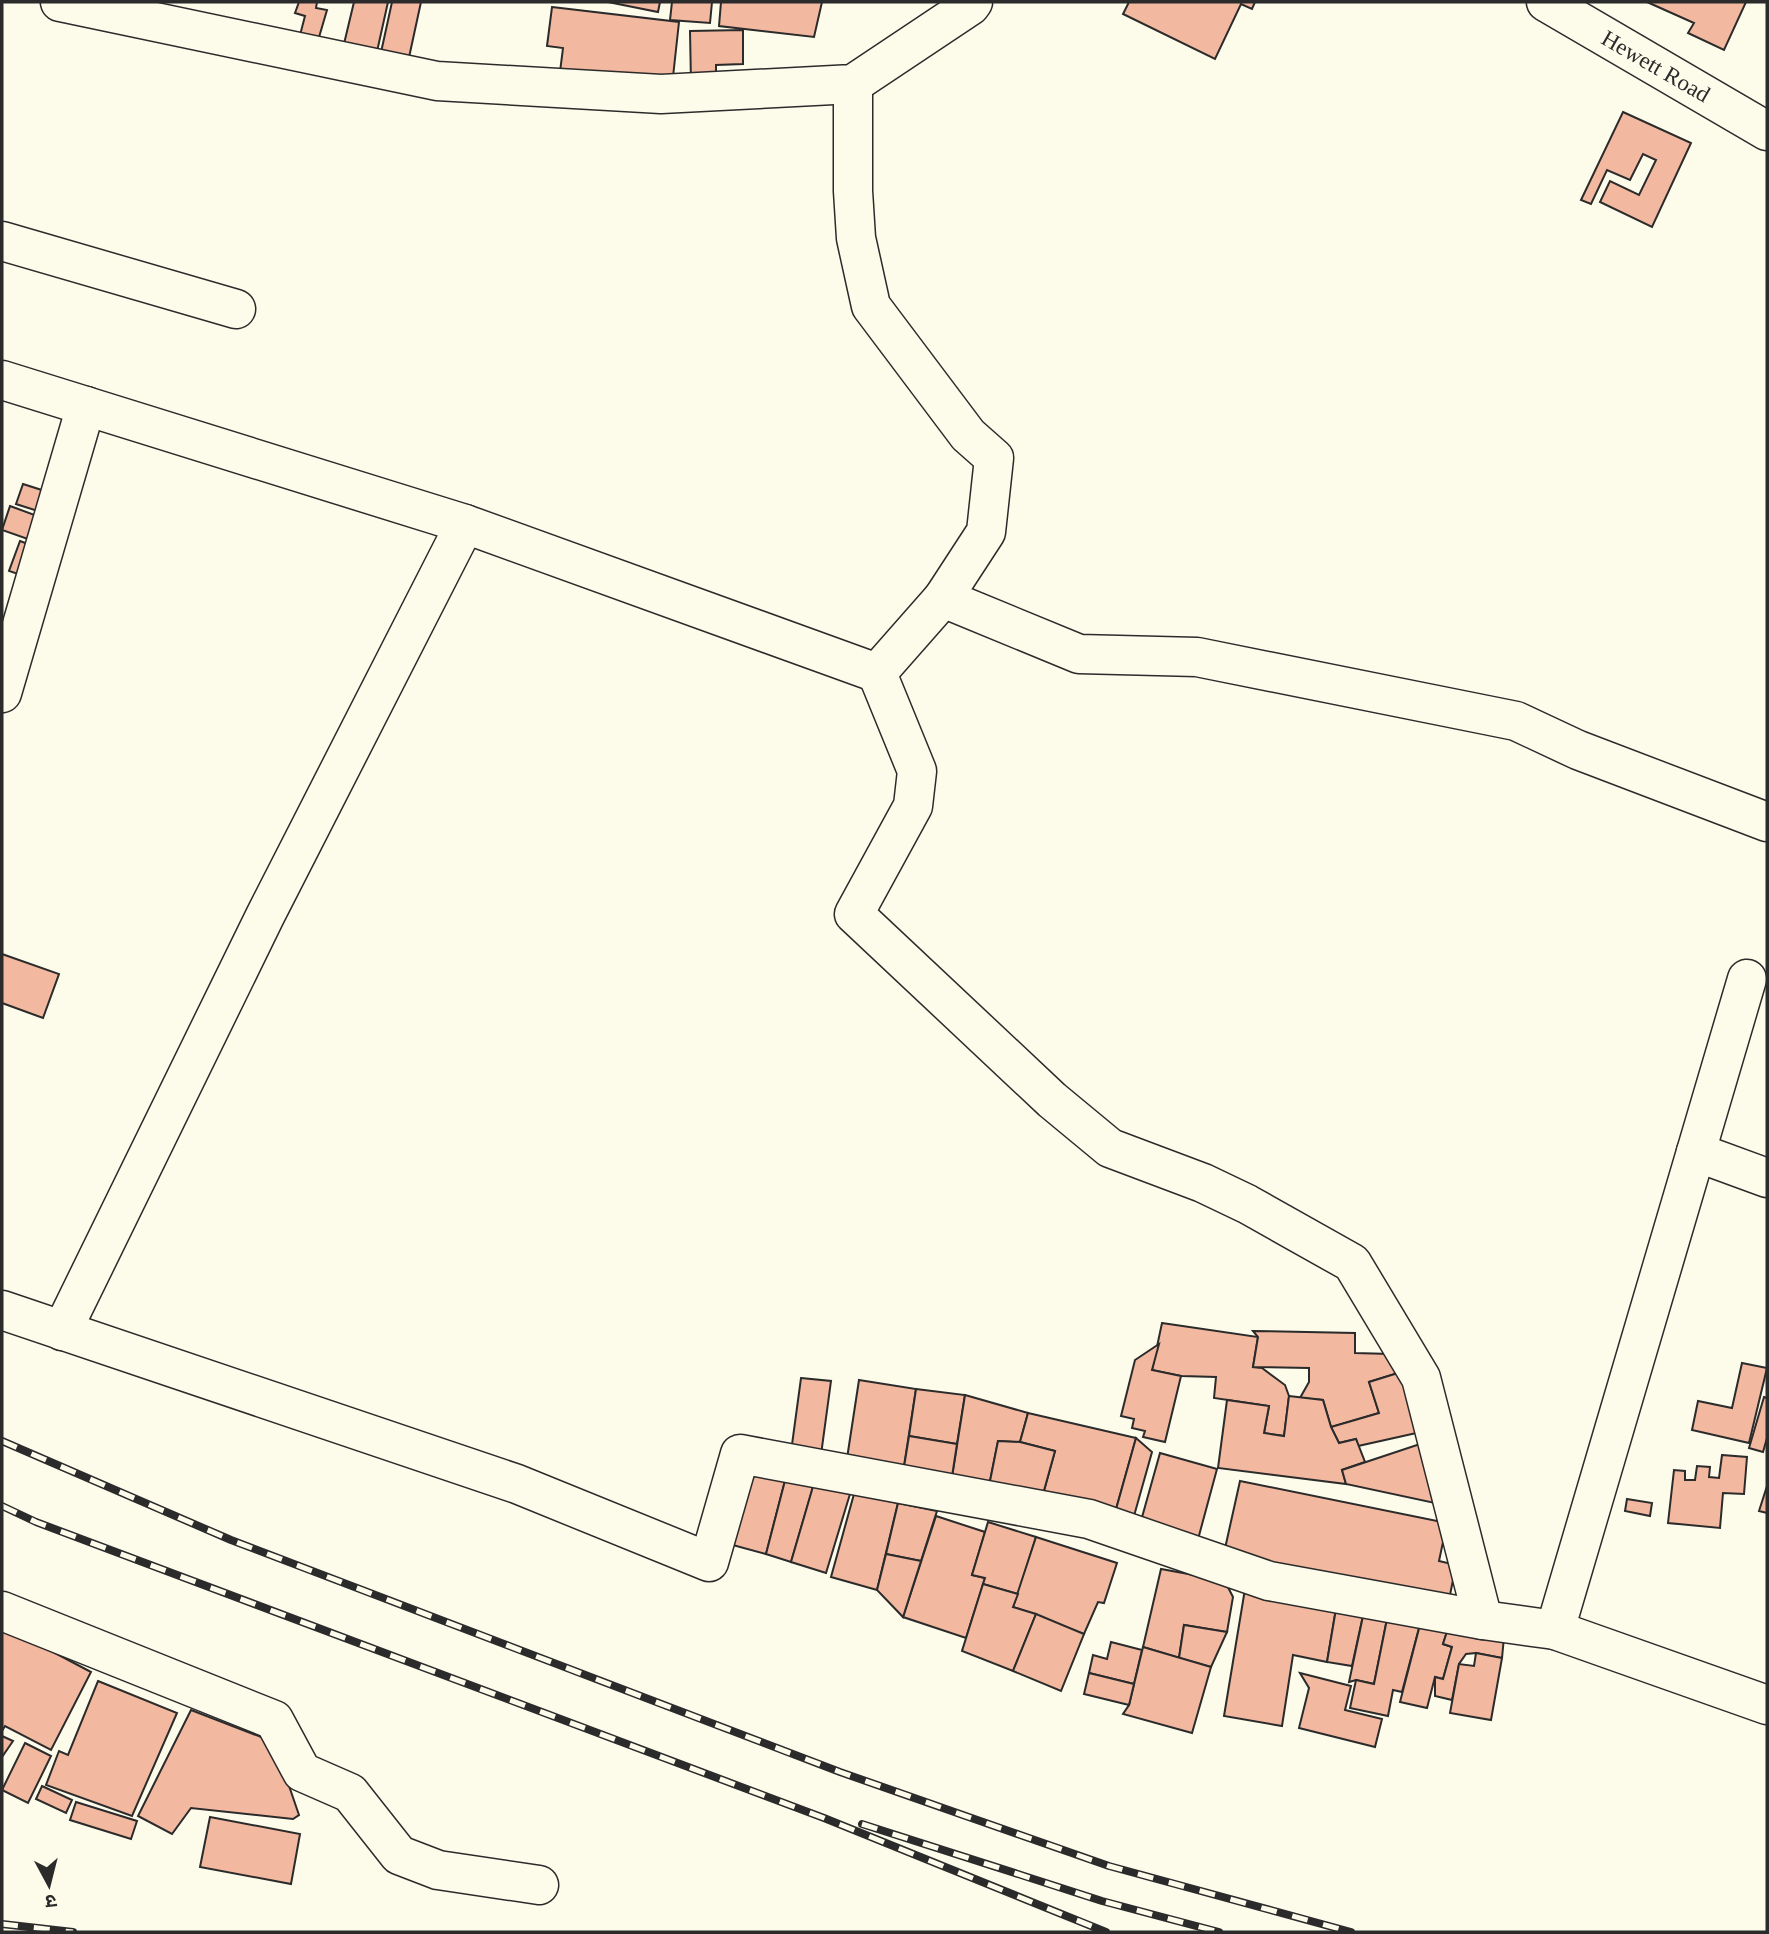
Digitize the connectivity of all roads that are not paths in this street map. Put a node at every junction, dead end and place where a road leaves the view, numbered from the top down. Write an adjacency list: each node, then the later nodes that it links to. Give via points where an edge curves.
1 (60, 2): 4 (street)
2 (973, 2): 5 (street)
3 (1546, 2): 6 (street, Hewett Road)
4 (197, 16): 5 (street, via 438,81 661,94)
5 (853, 84): 12 (street, via 856,238 871,306 968,435 995,458 986,533)
6 (1767, 131)
7 (2, 241): 8 (street)
8 (236, 309)
9 (2, 380): 10 (street)
10 (86, 406): 11 (street); 14 (street)
11 (465, 524): 13 (street); 20 (street, via 265,916)
12 (943, 598): 13 (street); 15 (street, via 1079,654 1197,657 1517,720 1578,750)
13 (877, 673): 22 (street, via 916,771 913,806 854,914 1110,1149 1203,1183 1352,1263 1421,1378)
14 (2, 693)
15 (1767, 822)
16 (1747, 979): 17 (street)
17 (1696, 1152): 18 (street); 23 (street)
18 (1767, 1178)
19 (2, 1310): 20 (street)
20 (62, 1331): 22 (street, via 517,1484 709,1562 740,1454 1089,1519 1269,1581)
21 (2, 1611): 25 (street, via 274,1720 302,1772 350,1793 399,1854 438,1870)
22 (1483, 1620): 23 (street)
23 (1555, 1630): 24 (street)
24 (1767, 1705)
25 (539, 1885)

